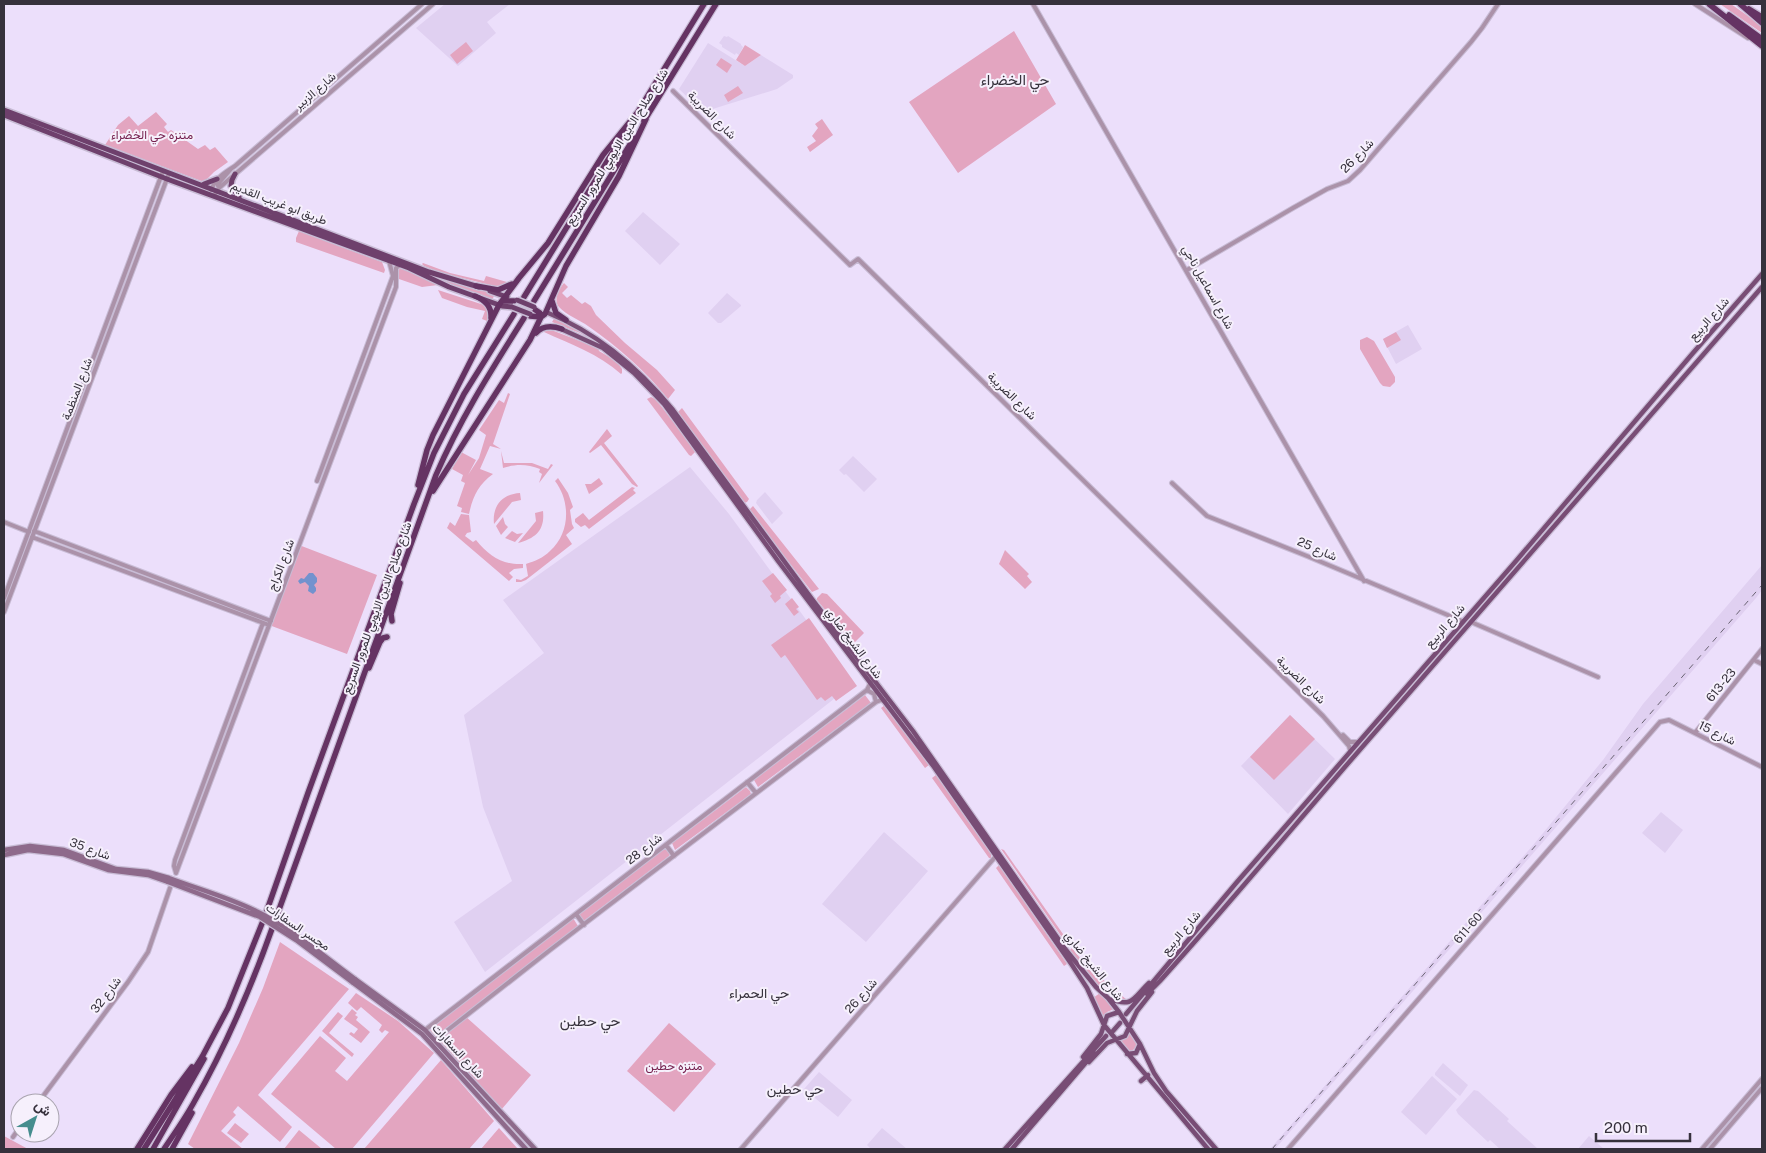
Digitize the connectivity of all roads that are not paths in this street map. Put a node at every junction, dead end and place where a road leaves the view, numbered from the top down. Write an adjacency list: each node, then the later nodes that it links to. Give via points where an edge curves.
1 (422, 4): 19 (street, شارع الزبير)
2 (433, 4): 20 (street, شارع الزبير)
3 (704, 4): 16 (highway, شارع صلاح الدين الايوبي للمرور السريع)
4 (716, 4): 18 (highway, شارع صلاح الدين الايوبي للمرور السريع)
5 (1034, 4): 33 (street, شارع اسماعيل ناجي)
6 (1498, 4): 33 (street, شارع 26, via 1482,28 1348,181 1292,208)
7 (1696, 4): 13 (street)
8 (1711, 4): 12 (highway); 13 (highway)
9 (1740, 4): 10 (highway); 11 (highway)
10 (1762, 17)
11 (1762, 23)
12 (1762, 39)
13 (1762, 47)
14 (673, 91): 93 (street, شارع الضريبة, via 850,265 858,259)
15 (4, 110): 23 (highway, طريق ابو غريب القديم)
16 (637, 113): 35 (highway, via 603,155 548,243); 40 (highway, شارع صلاح الدين الايوبي للمرور السريع)
17 (4, 115): 23 (highway, طريق ابو غريب القديم)
18 (646, 119): 38 (highway, via 620,176 566,266); 43 (highway, شارع صلاح الدين الايوبي للمرور السريع)
19 (266, 138): 20 (street); 21 (street, شارع الزبير)
20 (270, 144): 22 (street, شارع الزبير)
21 (235, 166): 24 (street, شارع الزبير); 26 (street)
22 (236, 174): 26 (street, شارع الزبير); 28 (highway, via 231,186)
23 (165, 175): 25 (highway, طريق ابو غريب القديم); 27 (highway, طريق ابو غريب القديم); 29 (street, شارع المنظمة); 31 (street, شارع المنظمة)
24 (217, 179): 25 (highway); 26 (street, شارع الزبير)
25 (201, 184): 26 (highway, طريق ابو غريب القديم)
26 (216, 188): 27 (street, شارع الزبير); 28 (highway, طريق ابو غريب القديم)
27 (212, 195): 30 (highway, طريق ابو غريب القديم)
28 (243, 200): 36 (highway, طريق ابو غريب القديم, via 429,272)
29 (130, 258): 31 (street); 54 (street, شارع المنظمة)
30 (389, 261): 32 (highway, طريق ابو غريب القديم); 56 (street, via 392,280)
31 (136, 262): 55 (street, شارع المنظمة)
32 (400, 265): 39 (highway, طريق ابو غريب القديم); 75 (street, شارع الكراج, via 396,268 396,287)
33 (1187, 270): 68 (street, شارع اسماعيل ناجي)
34 (1762, 274): 50 (main road, شارع الربيع)
35 (519, 278): 36 (highway, via 503,289); 41 (highway)
36 (476, 286): 41 (highway, طريق ابو غريب القديم)
37 (1762, 287): 51 (main road, شارع الربيع)
38 (554, 293): 45 (highway); 46 (highway, via 553,308)
39 (475, 296): 41 (highway, طريق ابو غريب القديم); 47 (highway, via 490,308)
40 (524, 297)
41 (503, 300): 42 (highway); 47 (highway)
42 (513, 304): 43 (highway, bridge)
43 (531, 311): 45 (highway); 60 (highway, شارع صلاح الدين الايوبي للمرور السريع, via 458,427)
44 (514, 314): 59 (highway, شارع صلاح الدين الايوبي للمرور السريع, via 452,414)
45 (543, 317): 46 (main road, شارع الشيخ ضاري); 48 (main road, شارع الشيخ ضاري); 49 (highway)
46 (566, 320): 119 (main road, شارع الشيخ ضاري, via 626,361 673,410 913,730 1066,950)
47 (489, 324): 59 (highway, via 429,444)
48 (562, 329): 49 (highway, via 543,328); 88 (main road, شارع الشيخ ضاري, via 610,353 664,404)
49 (530, 340): 60 (highway, via 445,470)
50 (1683, 365): 51 (main road, via 1685,370); 52 (main road, شارع الربيع)
51 (1690, 370): 53 (main road, شارع الربيع)
52 (1676, 372): 53 (main road); 58 (main road, شارع الربيع)
53 (1684, 378): 62 (main road, شارع الربيع)
54 (74, 409): 55 (street); 64 (street, شارع المنظمة)
55 (79, 411): 64 (street, شارع المنظمة)
56 (317, 481)
57 (1172, 483): 68 (street, شارع 25, via 1207,516)
58 (1580, 485): 61 (main road, شارع الربيع); 62 (main road, via 1564,507)
59 (414, 504): 111 (highway, شارع صلاح الدين الايوبي للمرور السريع)
60 (424, 508): 67 (highway, شارع صلاح الدين الايوبي للمرور السريع)
61 (1556, 513): 66 (main road, via 1559,518); 73 (main road, شارع الربيع)
62 (1567, 513): 66 (main road, شارع الربيع)
63 (4, 522): 64 (street)
64 (31, 532): 65 (street, شارع المنظمة); 69 (street, شارع المنظمة); 75 (street)
65 (32, 537): 69 (street, شارع المنظمة); 76 (street)
66 (1543, 541): 74 (main road, شارع الربيع)
67 (402, 568): 72 (highway, via 390,614); 86 (highway, شارع صلاح الدين الايوبي للمرور السريع)
68 (1364, 581): 73 (street, شارع 25)
69 (12, 583): 70 (street, شارع المنظمة); 71 (street, شارع المنظمة)
70 (4, 598)
71 (4, 612)
72 (392, 621)
73 (1462, 621): 78 (main road, شارع الربيع)
74 (1471, 622): 79 (main road, شارع الربيع); 87 (street)
75 (270, 623): 76 (street); 101 (street, شارع الكراج)
76 (263, 624): 100 (street)
77 (386, 637): 86 (highway, via 380,642)
78 (1448, 638): 79 (main road, via 1449,643); 80 (main road, شارع الربيع)
79 (1454, 642): 82 (main road, شارع الربيع)
80 (1439, 648): 82 (main road, via 1444,647); 95 (main road, شارع الربيع)
81 (1762, 650): 83 (street, 613-23)
82 (1445, 652): 108 (main road, شارع الربيع)
83 (1760, 656): 84 (street, 613-23)
84 (1754, 660): 85 (street); 94 (street, 613-23)
85 (1762, 664)
86 (363, 676): 113 (highway, شارع صلاح الدين الايوبي للمرور السريع)
87 (1598, 678)
88 (871, 682): 89 (street); 90 (main road, شارع الشيخ ضاري)
89 (868, 690): 91 (street, via 874,694); 98 (street, شارع 28)
90 (885, 701): 91 (street); 107 (main road, شارع الشيخ ضاري)
91 (876, 702): 99 (street, شارع 28)
92 (1663, 721): 94 (street, شارع 15, via 1669,720); 163 (street, 611-60)
93 (1335, 729): 95 (street, شارع الضريبة, via 1350,742); 96 (street, شارع الضريبة)
94 (1695, 733): 97 (street, شارع 15)
95 (1358, 742): 96 (main road, شارع الربيع)
96 (1350, 750): 105 (main road, شارع الربيع)
97 (1762, 767)
98 (747, 782): 99 (street); 102 (street, شارع 28)
99 (756, 793): 106 (street, شارع 28)
100 (182, 841): 101 (street); 101 (street, شارع الكراج, via 175,860 176,873)
101 (188, 843)
102 (666, 845): 106 (street); 112 (street, شارع 28)
103 (4, 850): 109 (main road, شارع 35, via 30,846 64,850 116,869 148,872)
104 (4, 855): 109 (main road, شارع 35, via 28,850 63,854 108,870)
105 (1261, 855): 108 (main road); 117 (main road, شارع الربيع)
106 (674, 856): 115 (street, شارع 28)
107 (996, 856): 120 (main road, شارع الشيخ ضاري); 158 (street, شارع 26)
108 (1266, 860): 117 (main road, شارع الربيع)
109 (168, 880): 118 (main road, مجسر السفارات, bridge, via 260,917)
110 (170, 888): 148 (street, شارع 32, via 148,952)
111 (266, 913)
112 (576, 914): 115 (street); 129 (street, شارع 28)
113 (276, 918)
114 (263, 921): 131 (highway)
115 (584, 925): 134 (street, شارع 28)
116 (273, 926): 149 (highway, via 230,1033)
117 (1158, 979): 122 (main road); 124 (main road, شارع الربيع); 128 (main road)
118 (354, 981): 125 (main road, شارع السفارات)
119 (1096, 987): 120 (main road, via 1096,994); 121 (main road, شارع الشيخ ضاري)
120 (1089, 992): 127 (main road, شارع الشيخ ضاري)
121 (1108, 998): 122 (main road, via 1123,1004); 123 (main road, شارع الشيخ ضاري)
122 (1130, 1002): 123 (main road)
123 (1119, 1012): 127 (main road, via 1108,1015); 128 (main road)
124 (1127, 1014)
125 (406, 1016): 129 (main road, شارع السفارات); 139 (main road, شارع السفارات)
126 (1120, 1022): 130 (main road)
127 (1104, 1025): 133 (main road); 142 (main road)
128 (1129, 1027): 133 (main road, via 1125,1036); 135 (main road)
129 (425, 1030): 134 (main road, شارع السفارات)
130 (1112, 1030)
131 (214, 1036): 136 (highway); 153 (highway, via 200,1069)
132 (1107, 1037): 142 (main road)
133 (1115, 1039): 137 (main road); 142 (main road)
134 (435, 1040): 139 (main road, شارع السفارات)
135 (1140, 1044): 137 (main road, via 1136,1053); 138 (main road)
136 (207, 1048): 151 (highway, via 179,1084); 152 (highway)
137 (1128, 1054): 140 (main road)
138 (1145, 1057): 140 (main road, via 1139,1060); 162 (main road, via 1166,1091)
139 (452, 1063): 141 (main road, شارع السفارات)
140 (1140, 1066): 143 (main road)
141 (458, 1069): 156 (main road, شارع السفارات); 157 (main road, شارع السفارات)
142 (1077, 1070): 159 (main road); 160 (main road)
143 (1148, 1075): 145 (main road); 161 (main road)
144 (1762, 1080): 146 (street)
145 (1141, 1081)
146 (1756, 1086): 147 (street); 150 (street)
147 (1761, 1089): 165 (street)
148 (45, 1093)
149 (199, 1093): 154 (highway); 155 (highway, via 188,1122)
150 (1705, 1145): 164 (street); 165 (street)
151 (137, 1149)
152 (144, 1149)
153 (153, 1149)
154 (164, 1149)
155 (172, 1149)
156 (526, 1149)
157 (535, 1149)
158 (742, 1149)
159 (1005, 1149)
160 (1012, 1149)
161 (1208, 1149)
162 (1216, 1149)
163 (1288, 1149)
164 (1702, 1149)
165 (1710, 1149)

